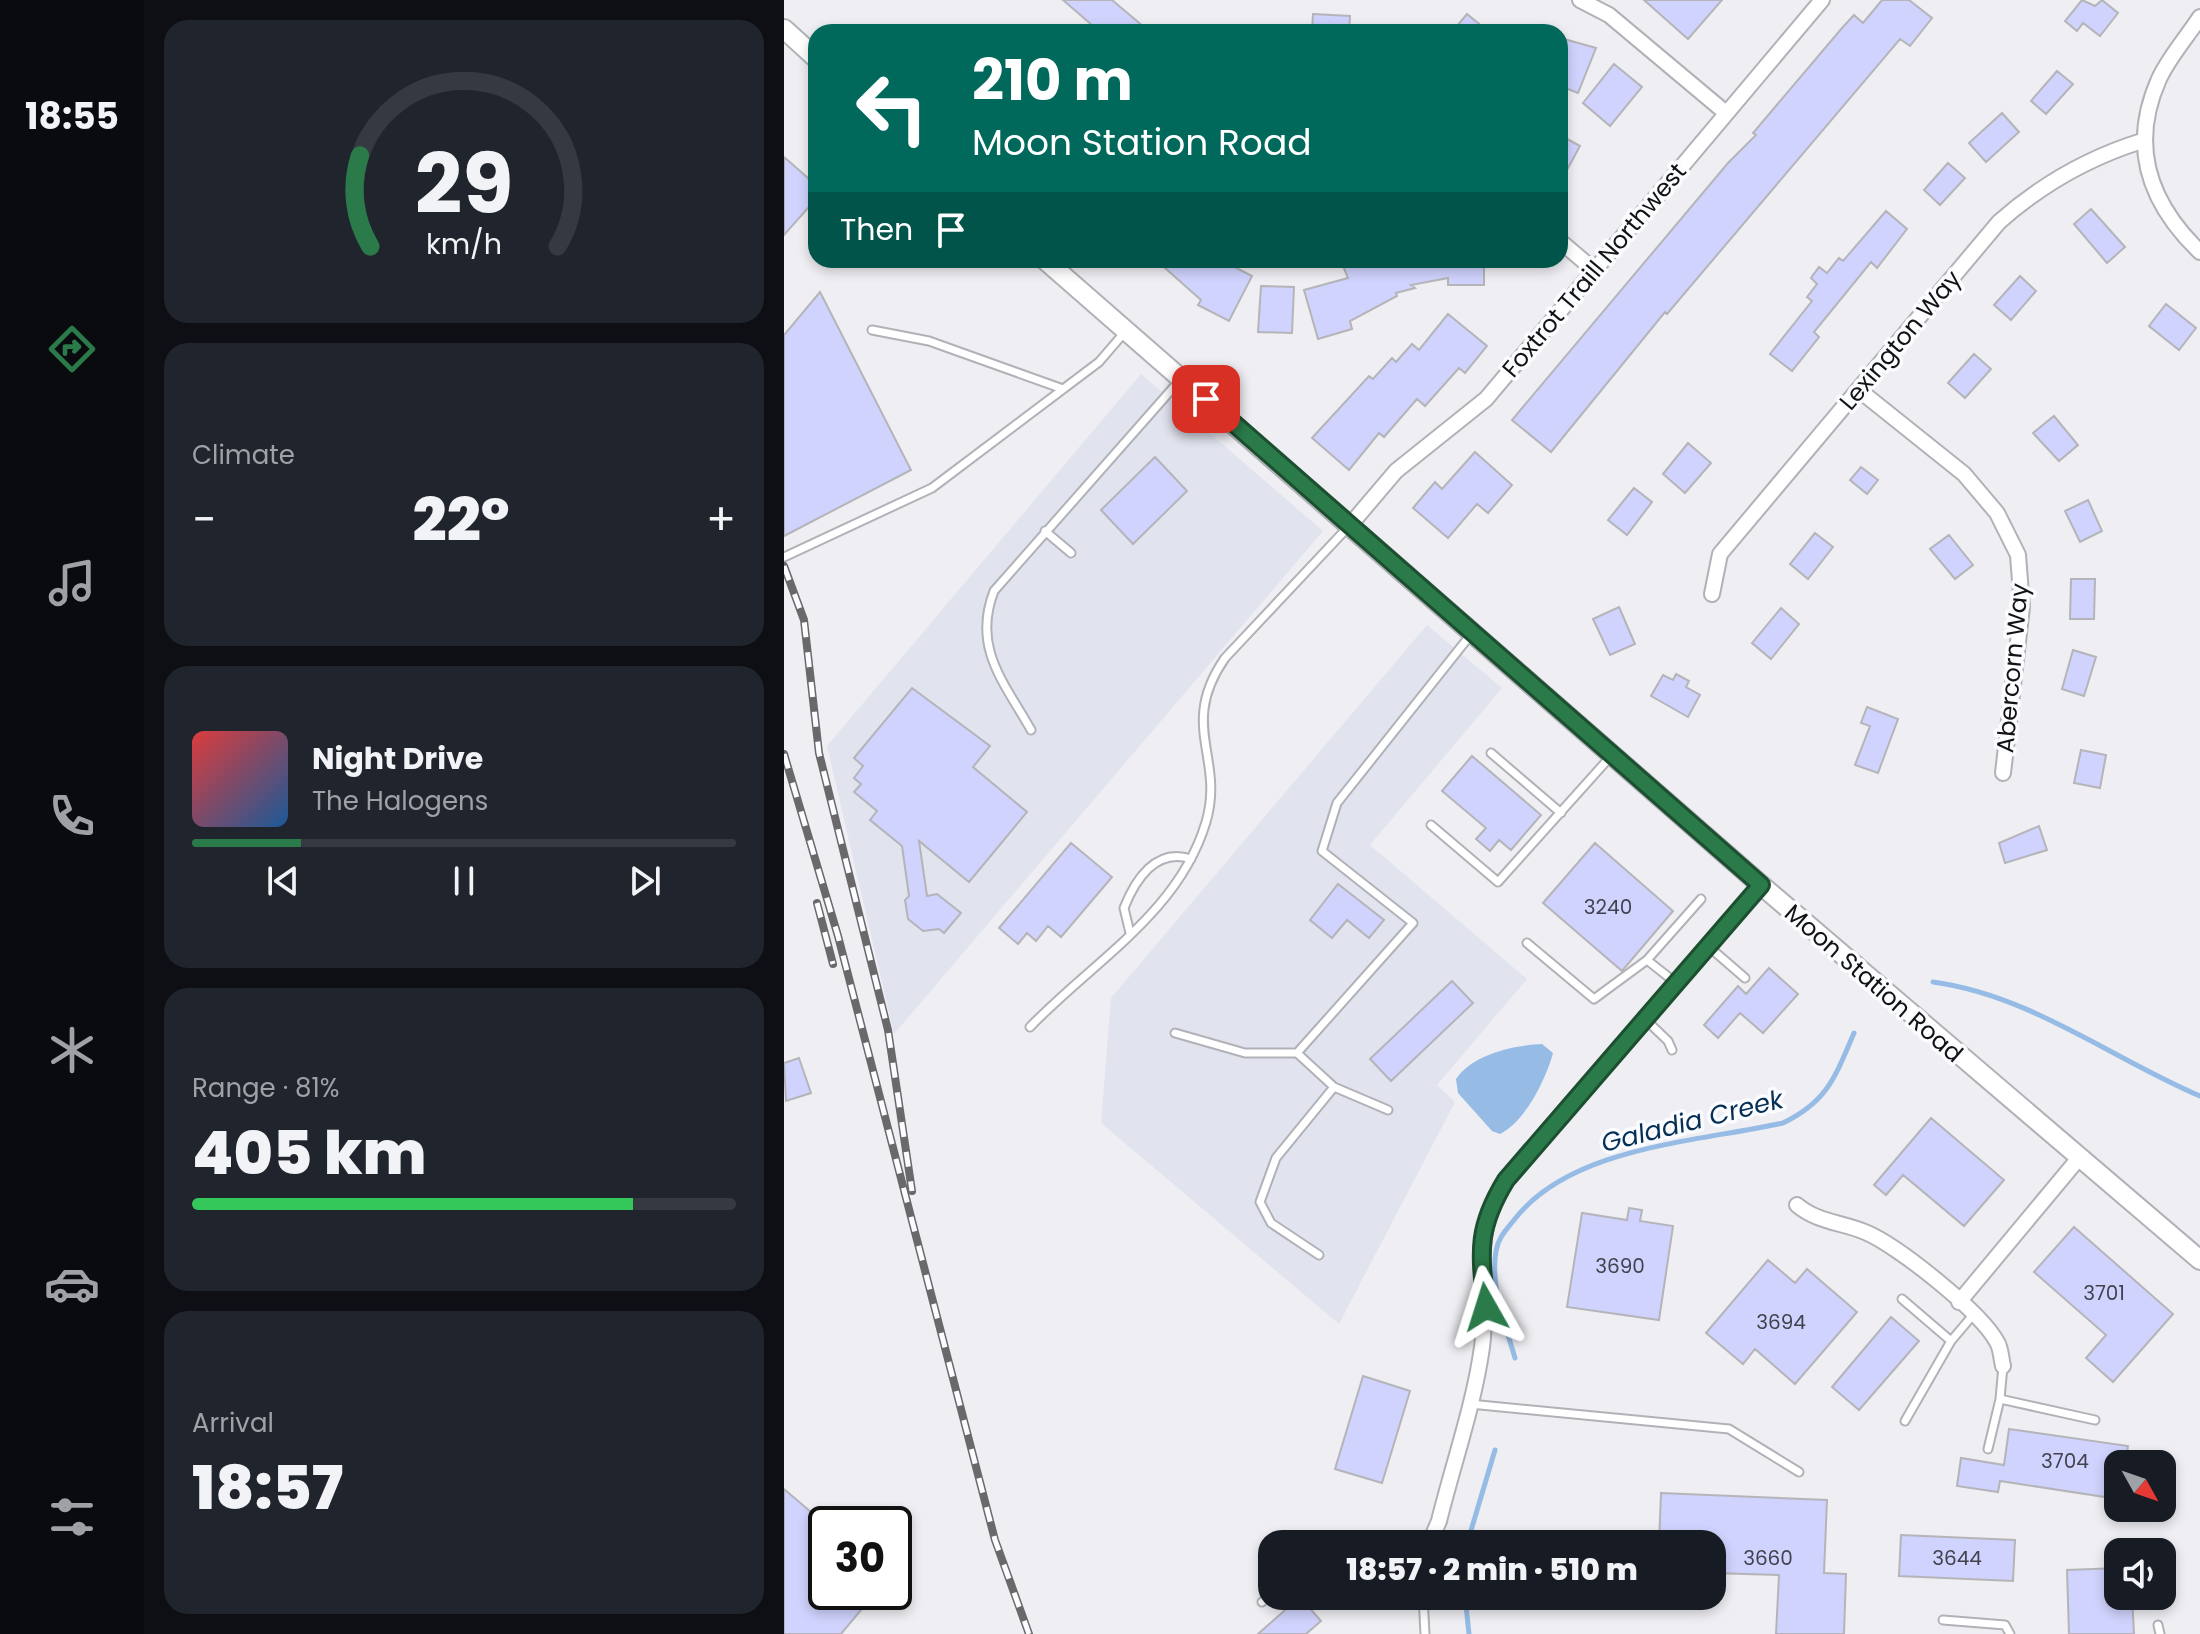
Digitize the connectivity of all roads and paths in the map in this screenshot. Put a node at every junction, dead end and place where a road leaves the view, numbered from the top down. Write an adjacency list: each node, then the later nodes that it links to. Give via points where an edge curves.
1 (1580, 0): 6 (street, via 1609,15)
2 (1822, 0): 6 (street, Foxtrot Traill Northwest)
3 (2200, 17): 7 (street, via 2159,78)
4 (784, 29): 5 (street)
5 (808, 51)
6 (1726, 113): 11 (street, Foxtrot Traill Northwest)
7 (2142, 141): 9 (street, via 2164,210); 16 (street, Lexington Way, via 2051,179 2027,197 1999,222)
8 (1568, 248): 11 (street)
9 (2200, 252)
10 (1054, 268): 13 (street, Moon Station Road)
11 (1594, 270): 17 (street, Foxtrot Traill Northwest, via 1473,413 1396,471)
12 (872, 330): 15 (lane, via 929,341)
13 (1126, 331): 14 (street, Moon Station Road); 15 (lane, via 1099,362)
14 (1181, 378): 17 (street, Moon Station Road); 18 (lane)
15 (1063, 389): 20 (lane, via 932,488)
16 (1859, 390): 21 (street, Lexington Way, via 1720,554); 26 (street, Abercorn Way, via 1964,474 1997,513 2018,555 2022,607)
17 (1351, 524): 22 (street, Moon Station Road); 29 (lane, via 1225,658 1210,683 1201,721 1211,799)
18 (1045, 531): 19 (lane); 23 (lane, via 994,591 985,613 995,669)
19 (1071, 553)
20 (784, 557)
21 (1712, 594)
22 (1473, 632): 25 (street, Moon Station Road); 42 (lane, via 1337,803 1322,851 1413,923)
23 (1031, 730)
24 (1491, 753): 27 (lane)
25 (1612, 754): 27 (lane); 30 (street, Moon Station Road)
26 (2003, 773)
27 (1561, 813): 28 (lane, via 1498,882)
28 (1431, 825)
29 (1191, 859): 32 (lane, via 1161,904); 32 (lane, via 1174,857 1143,872 1124,908)
30 (1761, 885): 34 (street); 45 (street, Moon Station Road)
31 (1701, 899): 35 (lane)
32 (1130, 933): 39 (lane)
33 (1527, 943): 35 (lane, via 1594,999)
34 (1708, 946): 36 (lane); 37 (street)
35 (1647, 960): 37 (lane)
36 (1745, 978)
37 (1676, 983): 38 (street)
38 (1645, 1019): 41 (lane); 55 (street, via 1506,1180 1489,1208 1482,1237 1486,1307)
39 (1030, 1027)
40 (1175, 1033): 42 (lane, via 1245,1053)
41 (1672, 1050)
42 (1297, 1053): 43 (lane)
43 (1334, 1087): 44 (lane); 47 (lane, via 1276,1158 1260,1202 1271,1223)
44 (1388, 1110)
45 (2079, 1158): 48 (street, Moon Station Road); 50 (street)
46 (1797, 1205): 50 (street, via 1819,1219 1882,1240)
47 (1319, 1255)
48 (2200, 1260)
49 (1902, 1299): 52 (lane)
50 (1959, 1302): 51 (street)
51 (1973, 1315): 52 (lane); 53 (street, via 1998,1342)
52 (1951, 1341): 57 (lane)
53 (2003, 1366): 54 (lane)
54 (2000, 1399): 56 (lane); 58 (lane)
55 (1468, 1404): 59 (lane, via 1729,1429); 60 (street)
56 (2095, 1420)
57 (1905, 1421)
58 (1988, 1449)
59 (1799, 1472)
60 (1435, 1530)
61 (1424, 1610): 64 (lane)
62 (1943, 1620): 65 (lane, via 2005,1625)
63 (2158, 1625): 66 (lane)
64 (1425, 1634)
65 (2010, 1634)
66 (2160, 1634)

